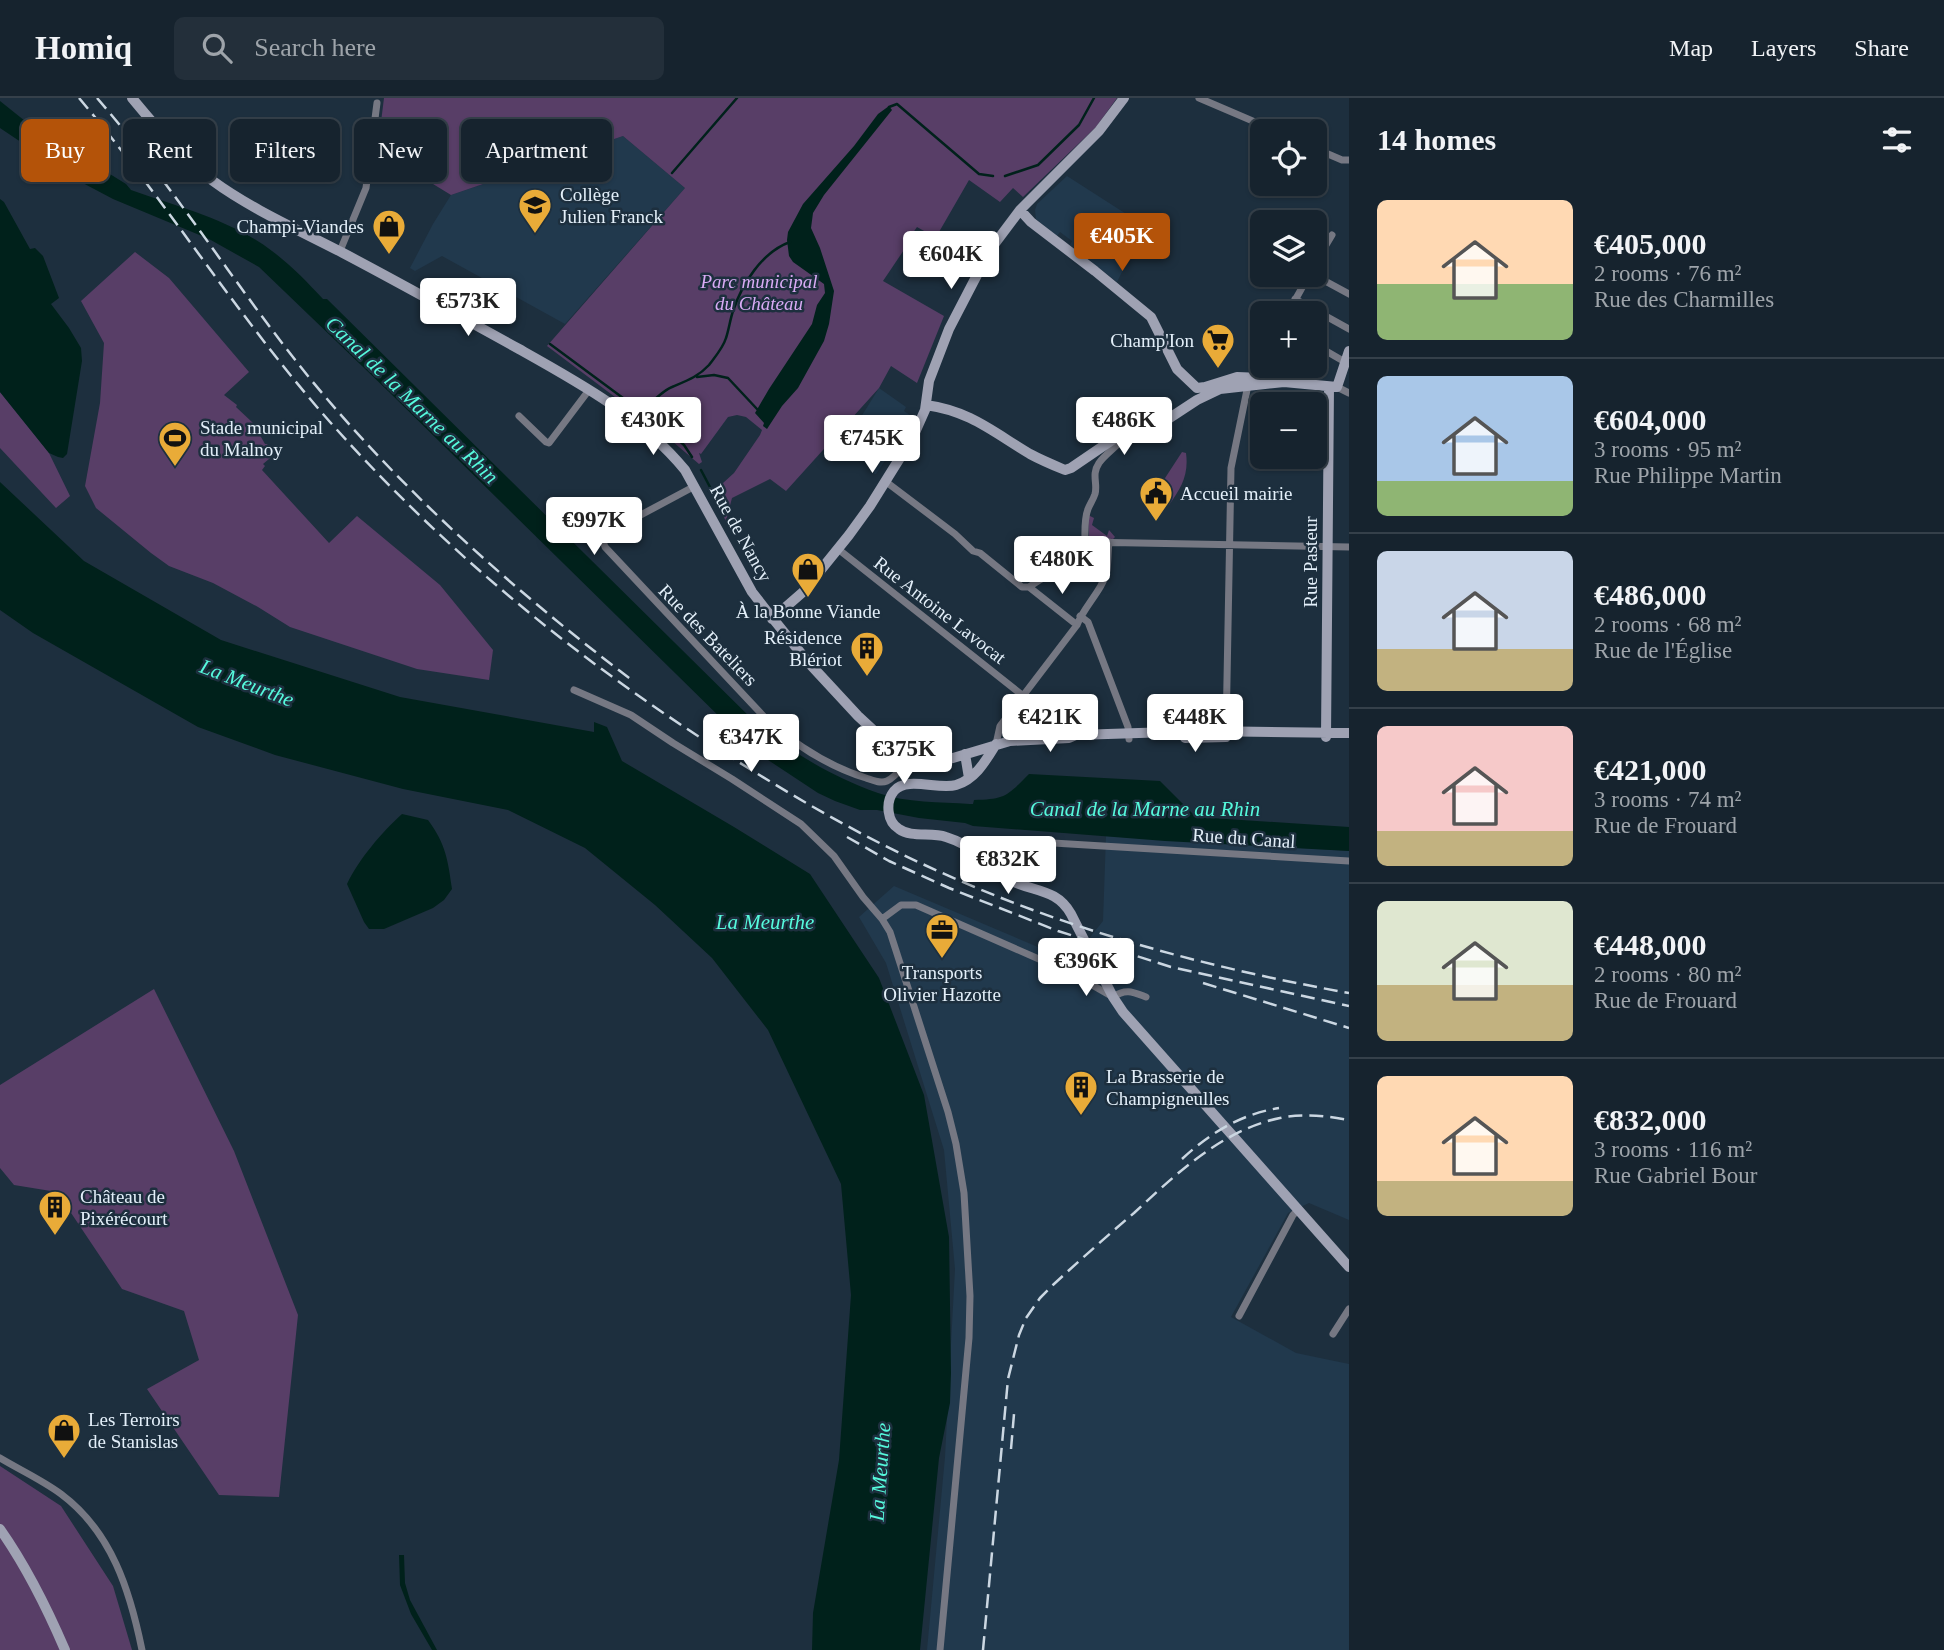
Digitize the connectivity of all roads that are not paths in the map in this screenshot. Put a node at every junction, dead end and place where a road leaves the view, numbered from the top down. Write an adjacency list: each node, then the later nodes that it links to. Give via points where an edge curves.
1 (132, 98): 11 (main road, Rue de Nancy, via 214,181)
2 (1124, 98): 8 (main road, via 1099,131)
3 (1199, 98): 5 (street)
4 (377, 103): 11 (street, via 366,188)
5 (1250, 120)
6 (1327, 154): 7 (street)
7 (1349, 160)
8 (1020, 211): 23 (main road, via 1151,317 1177,369); 27 (main road, via 990,250 953,320 929,381)
9 (1332, 235): 10 (street)
10 (1327, 243)
11 (340, 251): 24 (main road, Rue de Nancy)
12 (1327, 282): 14 (street)
13 (1302, 287): 15 (street)
14 (1349, 294)
15 (1296, 299): 16 (street)
16 (1349, 329)
17 (1349, 351): 19 (main road, Rue Pasteur)
18 (1327, 352): 19 (street)
19 (1345, 362): 22 (main road, Rue Pasteur)
20 (1252, 378): 21 (street)
21 (1250, 381): 22 (main road); 23 (main road, via 1237,377); 26 (main road); 34 (street, via 1231,468)
22 (1333, 387): 25 (street); 35 (main road, Rue Pasteur)
23 (1197, 388): 26 (main road)
24 (589, 390): 28 (street, via 549,443); 31 (main road, Rue de Nancy, via 660,443)
25 (1349, 393)
26 (1197, 400): 29 (main road, via 1165,421)
27 (926, 405): 29 (main road, via 968,416 1065,470); 30 (main road, via 918,429)
28 (519, 416)
29 (1125, 435): 32 (street, via 1097,466)
30 (886, 481): 37 (main road); 38 (street, via 973,551)
31 (695, 486): 40 (main road, Rue de Nancy, via 746,582); 50 (street, Rue des Bateliers, via 607,533 605,547 768,721 795,743 824,760 881,782 894,777)
32 (1085, 542): 33 (street); 38 (street, via 1076,554)
33 (1109, 542): 34 (street); 39 (street, via 1107,573)
34 (1229, 545): 35 (street); 44 (street)
35 (1328, 547): 36 (street); 45 (main road, Rue Pasteur)
36 (1349, 547)
37 (838, 549): 40 (main road, via 803,592); 43 (street, Rue Antoine Lavocat)
38 (1029, 587): 41 (street)
39 (1080, 616): 41 (street); 47 (street, via 1088,622)
40 (772, 619): 50 (main road, Rue de Nancy, via 858,716)
41 (1077, 625): 43 (street)
42 (574, 690): 54 (street, via 631,715 801,824 834,856)
43 (1022, 695): 48 (street, via 1000,726)
44 (1226, 734): 45 (main road); 47 (main road)
45 (1326, 735): 46 (main road)
46 (1349, 735)
47 (1128, 736): 48 (main road, via 1076,735)
48 (996, 744): 49 (main road); 51 (main road)
49 (965, 754): 50 (main road, via 933,761); 51 (main road)
50 (910, 758)
51 (969, 778): 52 (main road, via 952,786 898,788 892,793 888,815 895,827 907,833 942,835)
52 (971, 849): 53 (street, Rue du Canal, via 983,842 1004,840); 55 (main road, via 1012,881 1062,901)
53 (1349, 861)
54 (883, 919): 56 (street, via 901,905 916,905); 69 (street, via 948,1112 964,1193 969,1338)
55 (1097, 965): 56 (street); 57 (street, via 1091,977); 58 (main road)
56 (1073, 974): 57 (street)
57 (1083, 980): 58 (street)
58 (1113, 997): 59 (street, via 1128,990); 60 (main road)
59 (1146, 997)
60 (1298, 1209): 61 (main road); 63 (street)
61 (1349, 1267)
62 (1349, 1309): 64 (street)
63 (1238, 1316)
64 (1333, 1334)
65 (0, 1458): 68 (street, via 63,1495 99,1532 124,1581)
66 (0, 1529): 67 (main road)
67 (65, 1650)
68 (142, 1650)
69 (940, 1650)

